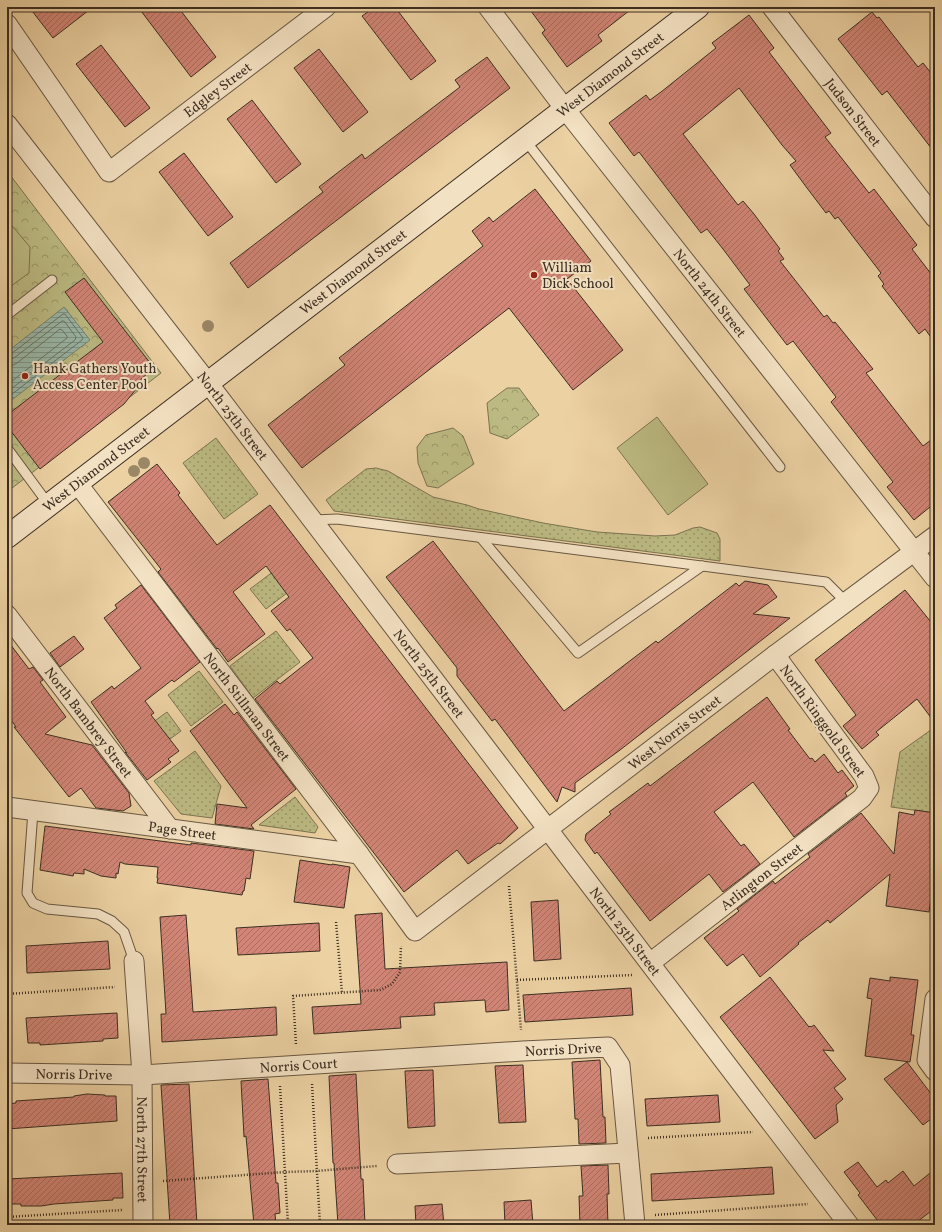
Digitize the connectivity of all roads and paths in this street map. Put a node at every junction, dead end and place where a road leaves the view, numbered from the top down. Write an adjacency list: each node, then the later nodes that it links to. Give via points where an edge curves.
1 (326, 7): 5 (street, Edgley Street, via 109,172)
2 (488, 7): 6 (street, North 24th Street)
3 (698, 7): 6 (main road, West Diamond Street)
4 (772, 7): 9 (street, Judson Street)
5 (7, 24)
6 (565, 109): 8 (main road, West Diamond Street); 21 (street, North 24th Street)
7 (7, 124): 12 (street, North 25th Street)
8 (525, 140): 12 (main road, West Diamond Street); 14 (lane)
9 (935, 218)
10 (52, 280): 11 (lane)
11 (7, 315)
12 (208, 383): 15 (main road, West Diamond Street); 17 (street, North 25th Street)
13 (7, 448): 16 (lane)
14 (780, 467)
15 (77, 483): 16 (main road, West Diamond Street); 32 (street, North Stillman Street)
16 (49, 505): 19 (main road, West Diamond Street)
17 (312, 520): 20 (lane, via 337,519); 31 (street, North 25th Street)
18 (935, 536): 21 (street, West Norris Street)
19 (7, 537)
20 (481, 538): 22 (lane); 22 (lane, via 578,653)
21 (915, 552): 23 (street, North 24th Street); 24 (street, West Norris Street)
22 (702, 566): 24 (lane, via 826,582)
23 (935, 578)
24 (846, 602): 26 (street, West Norris Street)
25 (7, 615): 30 (street, North Bambrey Street)
26 (775, 655): 27 (street, North Ringgold Street, via 864,776); 31 (street, West Norris Street)
27 (869, 788): 37 (street, Arlington Street, via 862,798)
28 (7, 807): 29 (street, Page Street)
29 (33, 811): 30 (street, Page Street); 36 (lane, via 26,893 33,903 47,909 98,914 112,921 124,932)
30 (170, 829): 32 (street, Page Street)
31 (547, 830): 33 (street, West Norris Street); 37 (street, North 25th Street)
32 (359, 854): 35 (street, North Stillman Street)
33 (506, 862): 35 (street, West Norris Street); 38 (path)
34 (336, 922): 40 (path)
35 (410, 924): 40 (path, via 402,930 400,972 392,984 380,990)
36 (134, 961): 39 (street)
37 (650, 963): 38 (path, via 633,975); 49 (street, North 25th Street)
38 (517, 980): 43 (path)
39 (135, 985): 41 (path); 48 (street)
40 (342, 992): 45 (path, via 293,996)
41 (7, 994)
42 (935, 999): 46 (street, via 927,1060)
43 (523, 1051): 44 (street, Norris Drive); 50 (street, Norris Drive, via 608,1047 620,1065)
44 (457, 1055): 45 (street, Norris Court)
45 (296, 1065): 48 (street, Norris Court); 52 (path); 53 (path)
46 (935, 1071)
47 (7, 1073): 48 (street, Norris Drive)
48 (142, 1075): 54 (street, North 27th Street)
49 (777, 1131): 50 (path); 55 (street, North 25th Street)
50 (627, 1146): 51 (street); 58 (street, Norris Drive)
51 (397, 1164): 53 (path)
52 (285, 1172): 53 (path); 54 (path); 59 (path)
53 (317, 1172): 60 (path)
54 (142, 1182): 57 (street, North 27th Street)
55 (832, 1202): 58 (path); 61 (street, North 25th Street)
56 (7, 1217): 57 (path)
57 (142, 1217)
58 (634, 1220)
59 (288, 1225)
60 (320, 1225)
61 (849, 1225)

